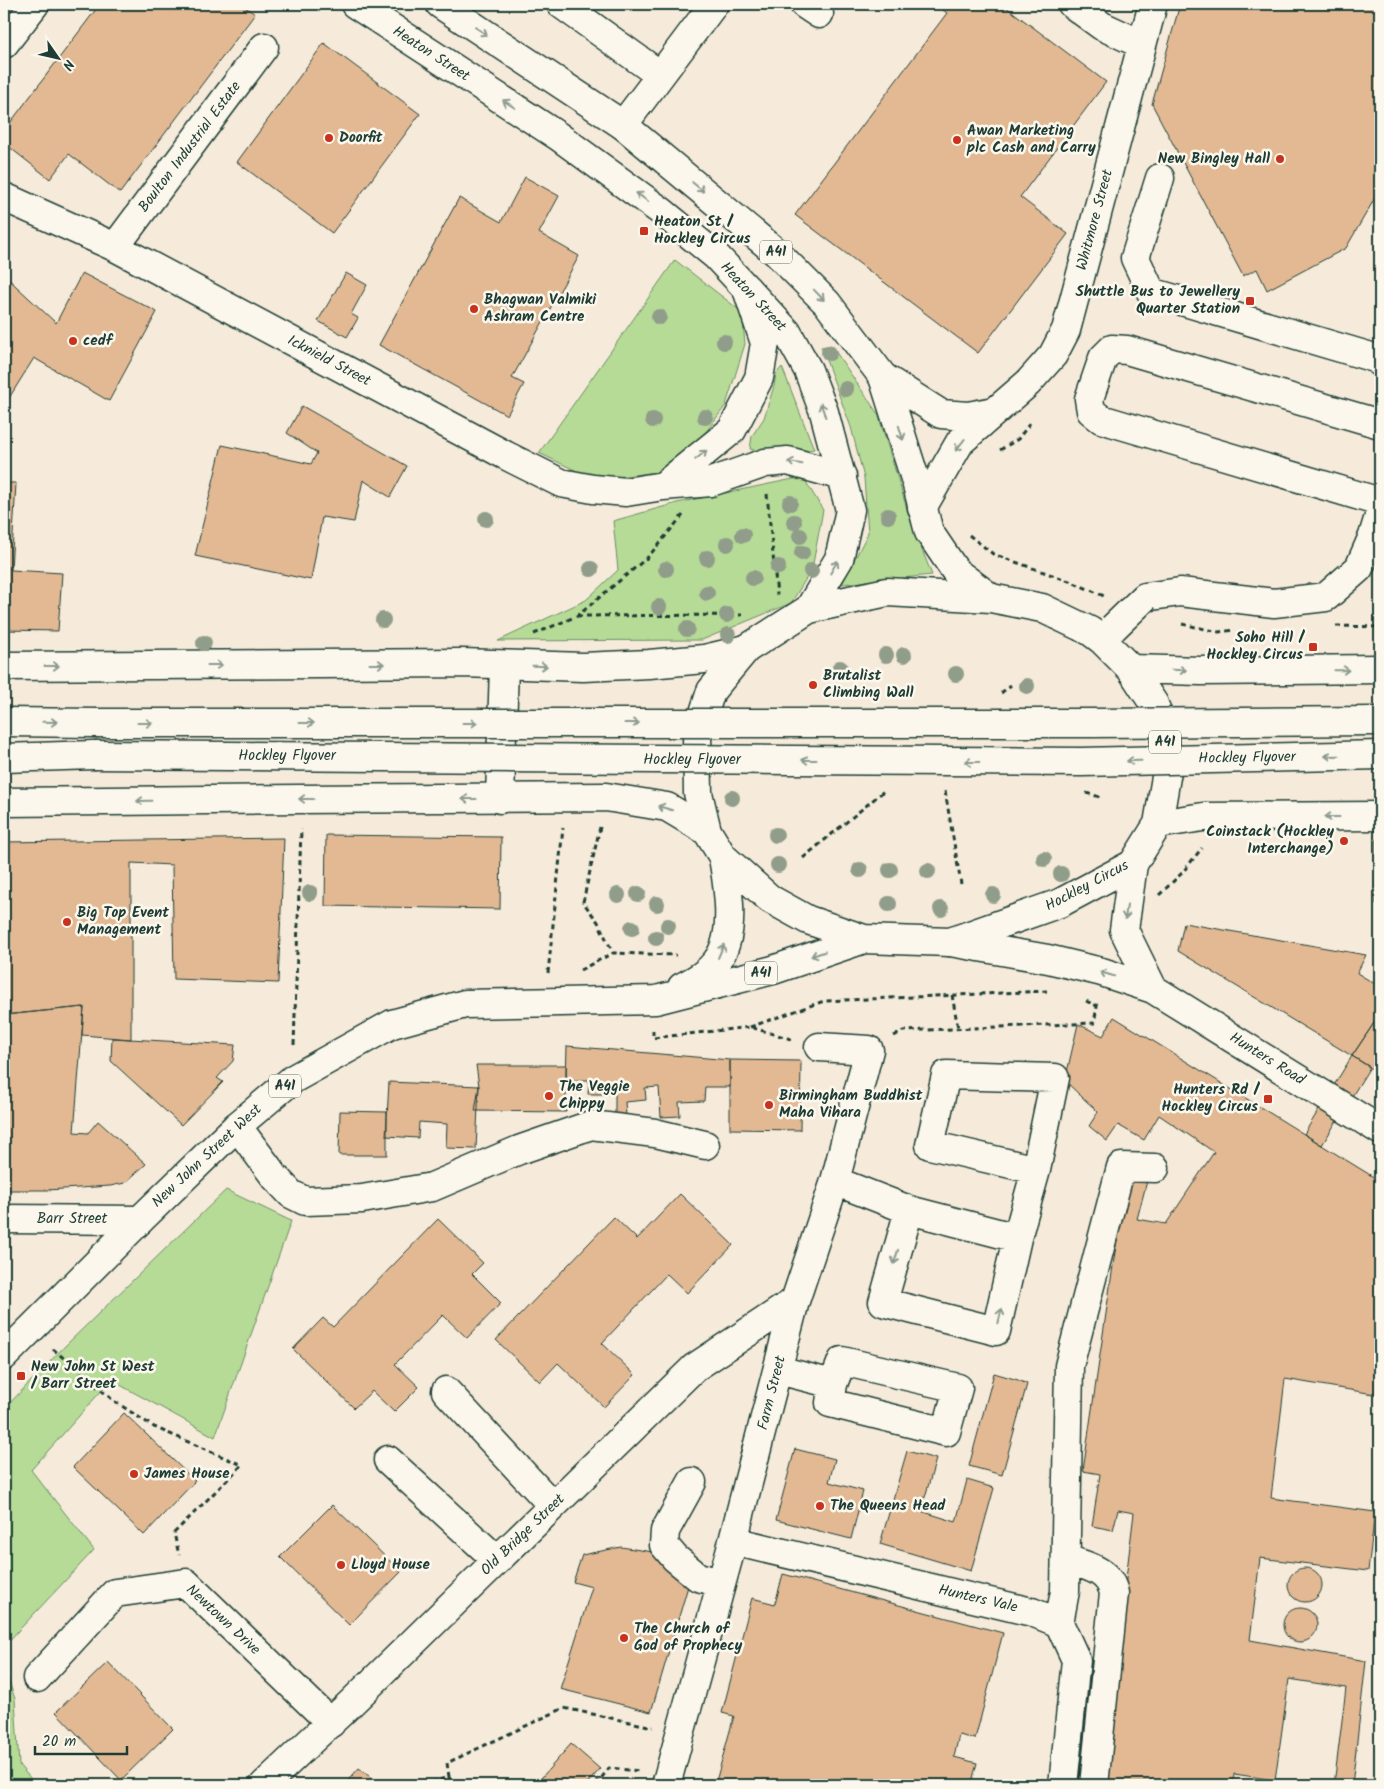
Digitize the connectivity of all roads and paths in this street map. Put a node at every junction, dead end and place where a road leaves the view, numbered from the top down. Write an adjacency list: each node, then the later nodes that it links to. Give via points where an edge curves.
1 (35, 4): 8 (main road)
2 (355, 4): 16 (main road, Heaton Street / A41, one-way to 2, via 716,256 661,211 558,136)
3 (440, 4): 12 (main road, A41, one-way to 12)
4 (561, 4): 11 (main road)
5 (714, 4): 11 (main road)
6 (1072, 4): 9 (main road, via 1102,26)
7 (1153, 4): 9 (main road, Whitmore Street)
8 (4, 44)
9 (1141, 44): 19 (main road, Whitmore Street, via 1066,330 1052,355 1028,384)
10 (264, 48): 15 (main road, Boulton Industrial Estate)
11 (660, 75): 12 (main road)
12 (623, 125): 18 (main road, A41, one-way to 18, via 776,252 826,304)
13 (1160, 178): 17 (main road, via 1135,258 1151,292)
14 (4, 197): 15 (main road, Icknield Street)
15 (115, 247): 26 (main road, Icknield Street, via 561,483 626,492)
16 (747, 289): 24 (main road, Heaton Street / A41, one-way to 16, via 808,370 787,332); 26 (main road, Icknield Street, one-way to 16, via 732,430 759,378 765,344)
17 (1380, 362)
18 (883, 377): 19 (main road, Whitmore Street, via 942,414 968,416); 28 (main road, A41, one-way to 28)
19 (995, 411): 28 (main road, Whitmore Street, one-way to 28, via 960,442)
20 (1034, 418): 22 (path, via 1018,439)
21 (1380, 424): 27 (main road, via 1127,350 1112,349 1103,358 1089,399 1091,411 1101,419)
22 (993, 454)
23 (764, 463): 24 (main road, Icknield Street, one-way to 23, via 788,461); 25 (main road, Icknield Street); 31 (path)
24 (842, 476): 34 (main road, Heaton Street / A41, one-way to 24, via 838,559 850,510)
25 (711, 482): 26 (main road, Icknield Street); 36 (path, via 648,557)
26 (663, 486)
27 (1380, 502)
28 (922, 508): 32 (main road, A41, via 928,532 956,572)
29 (1380, 513): 40 (main road, bridge, via 1359,568 1326,597 1274,603 1180,592 1145,597)
30 (967, 534): 33 (path, via 993,554)
31 (777, 596)
32 (991, 598): 34 (main road, Hockley Circus / A41, via 887,592); 40 (main road, Hockley Circus / A41, via 1042,608 1090,631)
33 (1108, 598)
34 (810, 609): 41 (main road, Hockley Circus / A41)
35 (745, 615): 36 (path)
36 (578, 616): 39 (path)
37 (1173, 623): 38 (path, via 1219,632)
38 (1238, 630)
39 (533, 634)
40 (1107, 634): 44 (main road, Hockley Circus / A41)
41 (746, 648): 42 (main road, one-way to 41, via 583,667 649,664 704,659); 58 (main road, Hockley Circus / A41, via 711,691 698,734 698,793)
42 (504, 664): 43 (main road, one-way to 42); 54 (main road)
43 (4, 666)
44 (1131, 669): 45 (main road, one-way to 45); 57 (main road, Hockley Circus / A41, via 1154,704 1165,739 1167,771)
45 (1380, 669)
46 (1380, 721): 47 (main road, one-way to 46, bridge, via 1090,724)
47 (4, 722)
48 (1380, 755): 49 (main road, Hockley Flyover, one-way to 49, bridge, via 1071,762 94,755)
49 (4, 758)
50 (944, 787): 62 (path)
51 (566, 797): 52 (main road); 54 (main road); 73 (path)
52 (606, 797): 58 (main road, one-way to 52, via 667,808); 66 (path, via 583,902 614,953)
53 (299, 799): 54 (main road, one-way to 53); 55 (main road, one-way to 55); 79 (path, via 301,833)
54 (500, 799)
55 (4, 802)
56 (1380, 816): 57 (main road, one-way to 57, via 1203,817)
57 (1158, 824): 61 (main road, Hockley Circus / A41)
58 (708, 831): 60 (main road, Hockley Circus / A41)
59 (1204, 845): 63 (path)
60 (723, 857): 64 (main road, Hockley Circus / A41, via 770,899 808,920); 72 (main road, New John Street West / A41, one-way to 60, via 706,973 717,961 728,929 729,892)
61 (1132, 864): 65 (main road, Hockley Circus / A41, via 1060,904); 68 (main road, one-way to 68, via 1124,930)
62 (960, 884)
63 (1156, 898)
64 (864, 938): 65 (main road, Hockley Circus / A41); 72 (main road, New John Street West / A41, one-way to 72, via 773,970)
65 (950, 942): 67 (main road, Hunters Road)
66 (676, 955)
67 (1102, 972): 68 (main road, Hunters Road, one-way to 67); 74 (path)
68 (1153, 989): 81 (main road, Hunters Road)
69 (1053, 990): 70 (path)
70 (952, 995): 75 (path, via 824,1001); 76 (path)
71 (1080, 998): 74 (path)
72 (656, 1000): 73 (main road, New John Street West / A41); 75 (path, via 652,1038)
73 (544, 1004): 79 (main road, New John Street West / A41, via 465,1004 392,1024)
74 (1097, 1006): 76 (path, via 1094,1023)
75 (750, 1027): 77 (path)
76 (958, 1028): 78 (path, via 903,1031)
77 (819, 1047): 78 (main road)
78 (870, 1050): 85 (main road, Farm Street)
79 (293, 1079): 80 (main road, New John Street West / A41)
80 (237, 1126): 82 (main road, via 275,1177 291,1194 305,1201 362,1199 432,1187 519,1150 591,1125 655,1133); 88 (main road, New John Street West / A41)
81 (1380, 1130)
82 (705, 1145)
83 (1155, 1168): 100 (main road, via 1121,1167 1070,1366)
84 (1036, 1170): 84 (main road, via 1054,1078 946,1075 930,1145); 89 (main road)
85 (836, 1181): 86 (main road); 90 (main road, Farm Street)
86 (909, 1210): 89 (main road); 89 (main road, one-way to 89, via 883,1302 890,1304 996,1331)
87 (4, 1219): 88 (main road, Barr Street)
88 (140, 1220): 91 (main road, New John Street West / A41)
89 (1017, 1238)
90 (795, 1301): 93 (main road, Farm Street); 98 (main road, Old Bridge Street, via 694,1368)
91 (32, 1327): 92 (main road, New John Street West / A41); 102 (path, via 60,1356 114,1401 154,1427 242,1465 174,1533)
92 (4, 1356)
93 (778, 1370): 94 (main road); 99 (main road, Farm Street)
94 (833, 1384)
95 (446, 1391): 98 (main road)
96 (388, 1460): 101 (main road)
97 (692, 1482): 103 (main road, via 665,1531 664,1545 698,1577)
98 (553, 1506): 101 (main road, Old Bridge Street)
99 (733, 1541): 103 (main road, Farm Street); 104 (main road, Hunters Vale, via 1032,1612)
100 (1066, 1559): 104 (main road); 117 (main road, via 1096,1569 1107,1577 1114,1594)
101 (497, 1560): 106 (main road, Old Bridge Street)
102 (186, 1583): 105 (main road, Newtown Drive, via 115,1593); 106 (main road, Newtown Drive)
103 (721, 1583): 107 (main road, Farm Street)
104 (1059, 1623): 116 (main road, via 1076,1660)
105 (37, 1678)
106 (331, 1723): 112 (main road, Old Bridge Street)
107 (681, 1733): 108 (path, via 564,1708 447,1763); 109 (main road, Farm Street)
108 (448, 1777): 113 (path); 114 (path)
109 (668, 1780): 115 (path, via 610,1768)
110 (64, 1785): 111 (path)
111 (101, 1785)
112 (264, 1785)
113 (423, 1785)
114 (452, 1785)
115 (596, 1785)
116 (1063, 1785)
117 (1094, 1785)

